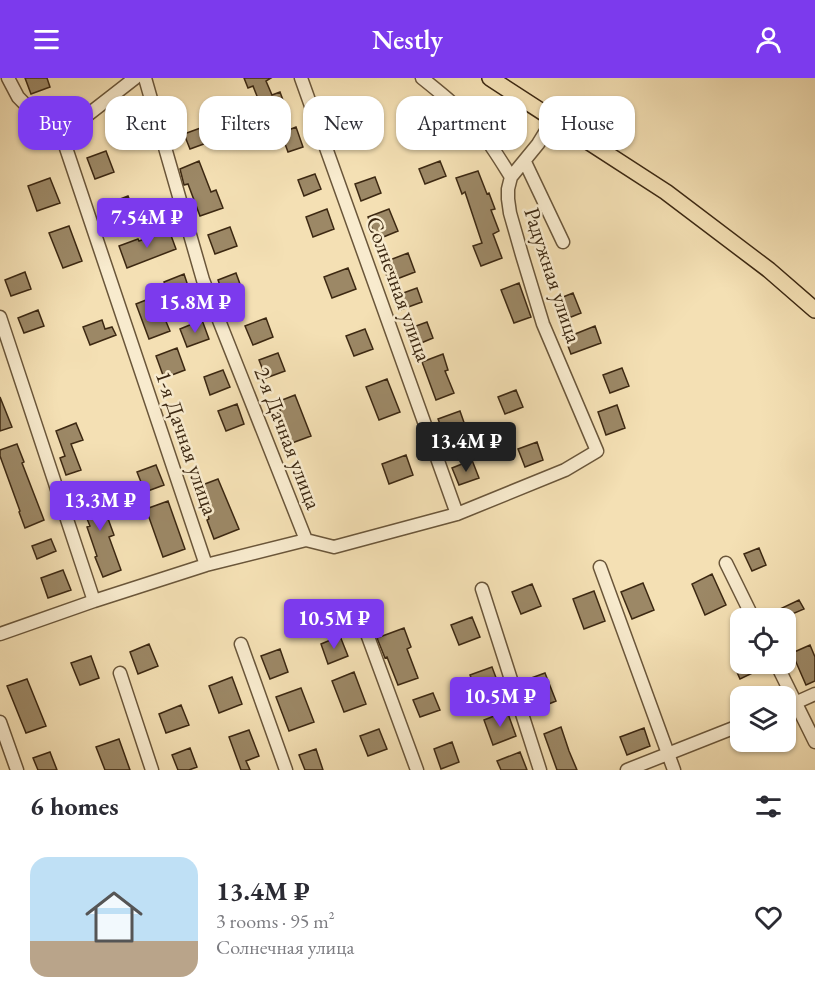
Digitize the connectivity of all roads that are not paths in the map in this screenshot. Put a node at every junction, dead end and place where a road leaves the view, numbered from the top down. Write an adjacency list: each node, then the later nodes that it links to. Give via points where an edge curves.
1 (8, 78): 7 (street, 1-я Дачная улица)
2 (135, 78): 9 (street)
3 (145, 78): 19 (street, 2-я Дачная улица, via 203,280)
4 (301, 78): 18 (street, Солнечная улица)
5 (422, 78): 14 (street, via 480,131)
6 (490, 78): 8 (main road)
7 (18, 97)
8 (539, 109)
9 (93, 111)
10 (539, 142): 13 (street)
11 (66, 150): 21 (street, 1-я Дачная улица)
12 (602, 150): 16 (main road, via 716,228)
13 (525, 162): 14 (street); 15 (street)
14 (511, 177): 18 (street, Радужная улица, via 510,213 543,324 597,450 566,470)
15 (563, 242)
16 (815, 310)
17 (0, 317): 24 (street)
18 (457, 514): 19 (street, via 334,547)
19 (306, 540): 21 (street)
20 (726, 563): 25 (street)
21 (206, 565): 24 (street)
22 (600, 567): 36 (street)
23 (482, 589): 41 (street)
24 (94, 601): 27 (street)
25 (748, 608)
26 (363, 623): 40 (street)
27 (0, 634)
28 (241, 644): 39 (street)
29 (120, 674): 38 (street)
30 (815, 694): 31 (street)
31 (796, 703)
32 (796, 713): 35 (street)
33 (0, 722): 37 (street)
34 (730, 729): 36 (street)
35 (815, 742)
36 (667, 754): 42 (street); 43 (street)
37 (17, 770)
38 (152, 770)
39 (286, 770)
40 (417, 770)
41 (540, 770)
42 (627, 770)
43 (674, 770)

